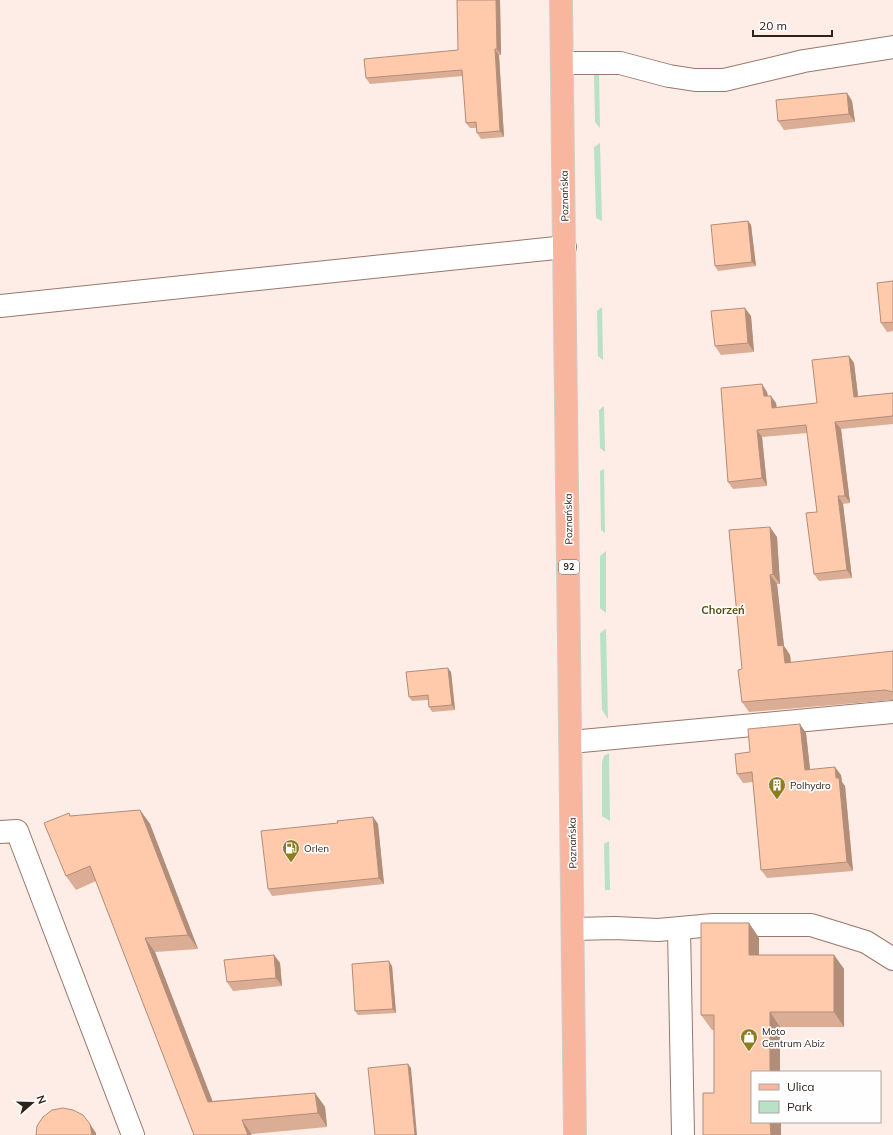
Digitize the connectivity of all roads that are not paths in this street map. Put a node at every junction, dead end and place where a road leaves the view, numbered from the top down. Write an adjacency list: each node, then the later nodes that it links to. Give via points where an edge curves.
1 (561, 0): 3 (main road, Poznańska / 92)
2 (893, 47): 3 (street, via 804,61 724,80 695,80 669,76 620,63)
3 (562, 63): 4 (main road, Poznańska / 92)
4 (565, 247): 5 (street); 7 (main road, Poznańska / 92)
5 (0, 306)
6 (893, 712): 7 (street)
7 (571, 742): 9 (main road, Poznańska / 92)
8 (0, 832): 12 (street, via 17,830)
9 (572, 929): 10 (street); 13 (main road, Poznańska / 92)
10 (679, 929): 11 (street, via 713,925 811,925 866,942); 14 (street)
11 (893, 959)
12 (133, 1135)
13 (575, 1135)
14 (683, 1135)

